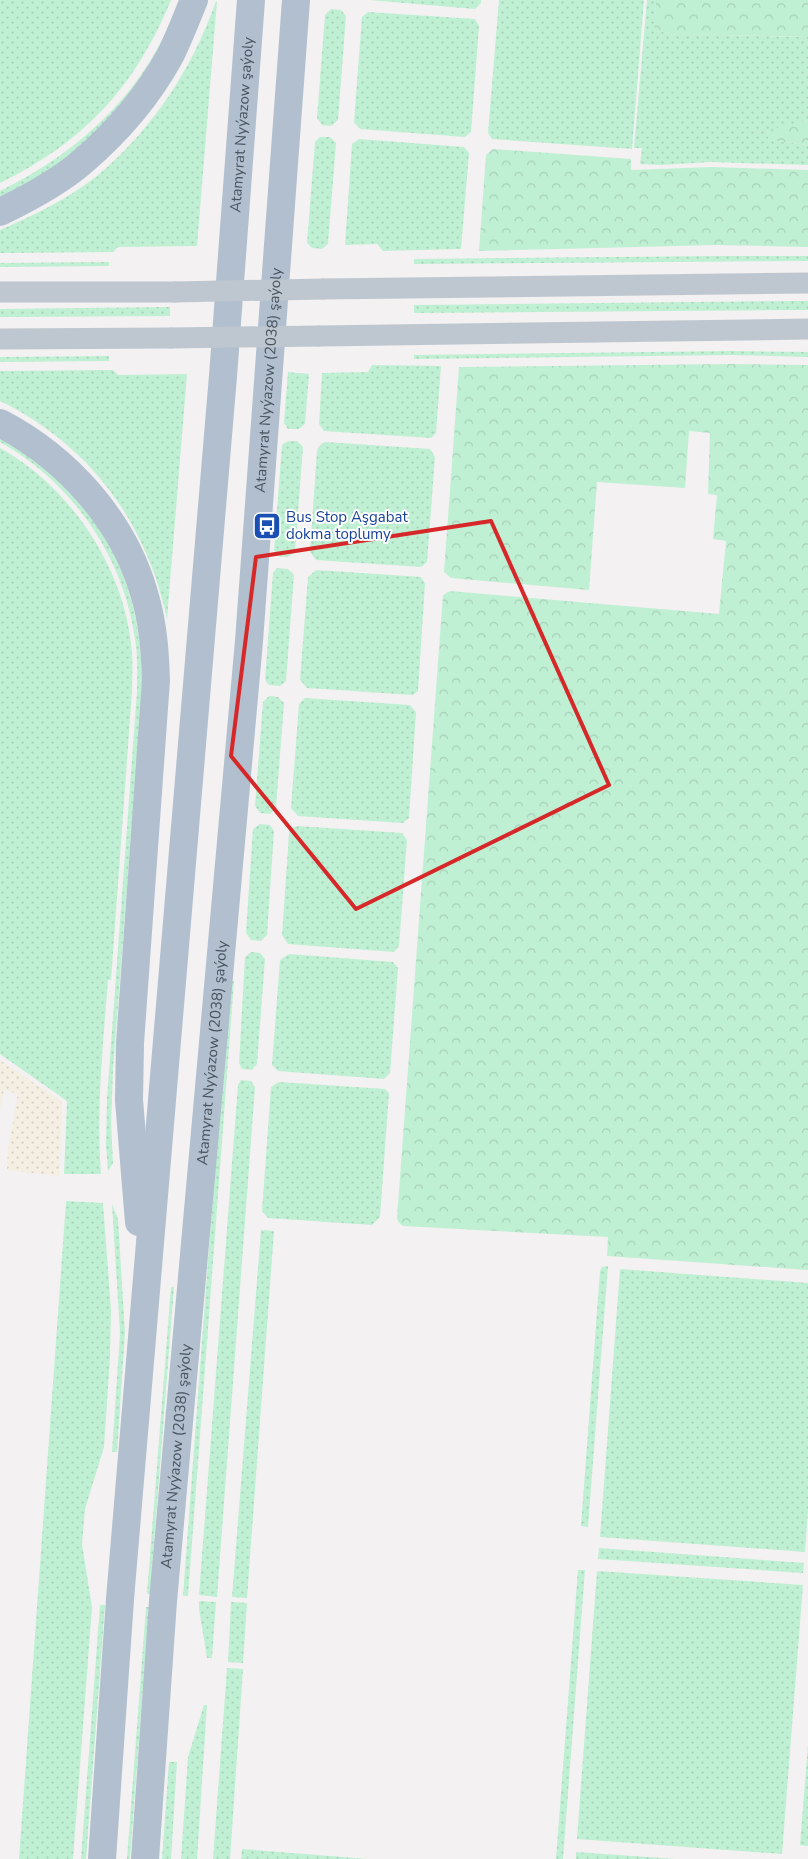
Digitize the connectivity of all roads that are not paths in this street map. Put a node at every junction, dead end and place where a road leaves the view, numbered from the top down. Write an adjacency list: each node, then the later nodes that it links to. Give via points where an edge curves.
1 (194, 0): 4 (main road, via 170,56 118,127 81,163)
2 (251, 0): 10 (main road, Atamyrat Nyýazow şaýoly, via 223,376)
3 (296, 0): 12 (main road, Atamyrat Nyýazow (2038) şaýoly, via 249,641 163,1601)
4 (0, 212)
5 (808, 283): 6 (street, bridge)
6 (0, 292)
7 (808, 329): 8 (street, bridge)
8 (0, 339)
9 (0, 423): 10 (main road, via 42,448 69,470 106,514 133,560 155,646 156,680 129,1072 131,1145)
10 (146, 1287): 11 (main road)
11 (102, 1859)
12 (144, 1859)

